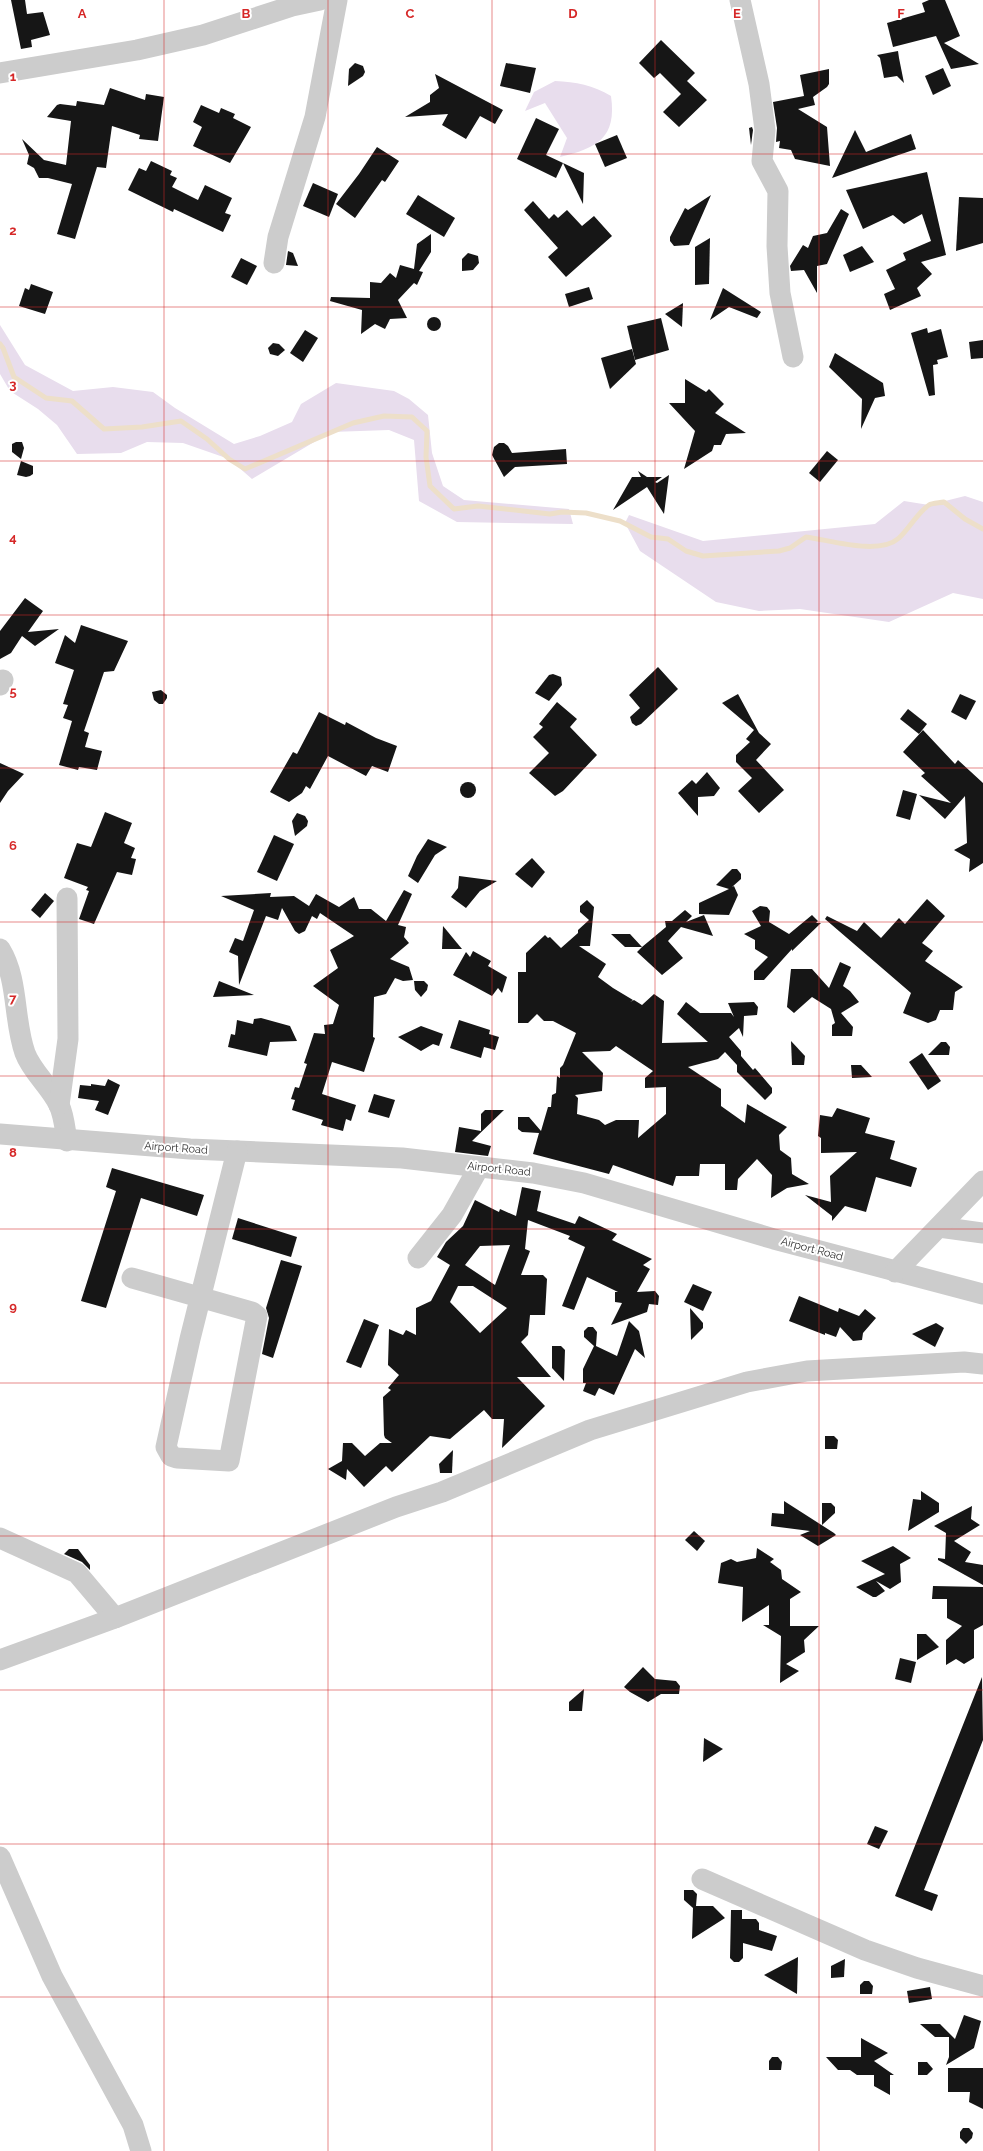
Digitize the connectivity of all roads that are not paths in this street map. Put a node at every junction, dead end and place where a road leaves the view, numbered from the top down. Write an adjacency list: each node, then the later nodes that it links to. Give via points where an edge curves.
1 (320, 0): 4 (street, via 292,6 196,37 137,50)
2 (338, 0): 5 (street, via 315,117 278,237)
3 (740, 0): 6 (street, via 760,92 765,130 762,161 778,191 777,246 780,293)
4 (0, 73)
5 (274, 263)
6 (793, 357)
7 (67, 898): 9 (street, via 68,1039)
8 (0, 949): 9 (street, via 8,961 17,1025 26,1054)
9 (59, 1105): 11 (street)
10 (0, 1134): 11 (street, Airport Road)
11 (67, 1140): 12 (street, Airport Road)
12 (237, 1151): 13 (street, Airport Road, via 402,1158); 21 (street)
13 (479, 1167): 17 (street, via 452,1215); 18 (street, Airport Road, via 533,1172 584,1183)
14 (983, 1181): 15 (street)
15 (939, 1227): 16 (street); 18 (street)
16 (983, 1233)
17 (418, 1258)
18 (894, 1272): 20 (street, Airport Road)
19 (132, 1278): 21 (street)
20 (983, 1294)
21 (201, 1298): 21 (street, via 252,1312 257,1316 229,1461 177,1458 171,1456 166,1447)
22 (983, 1364): 24 (street, via 964,1362 807,1371 747,1382 590,1430 442,1492 396,1507)
23 (0, 1538): 24 (street, via 77,1573)
24 (115, 1618): 25 (street)
25 (0, 1660)
26 (0, 1857): 29 (street, via 52,1976 133,2125)
27 (702, 1880): 28 (street, via 865,1950 917,1968)
28 (983, 1986)
29 (141, 2151)

